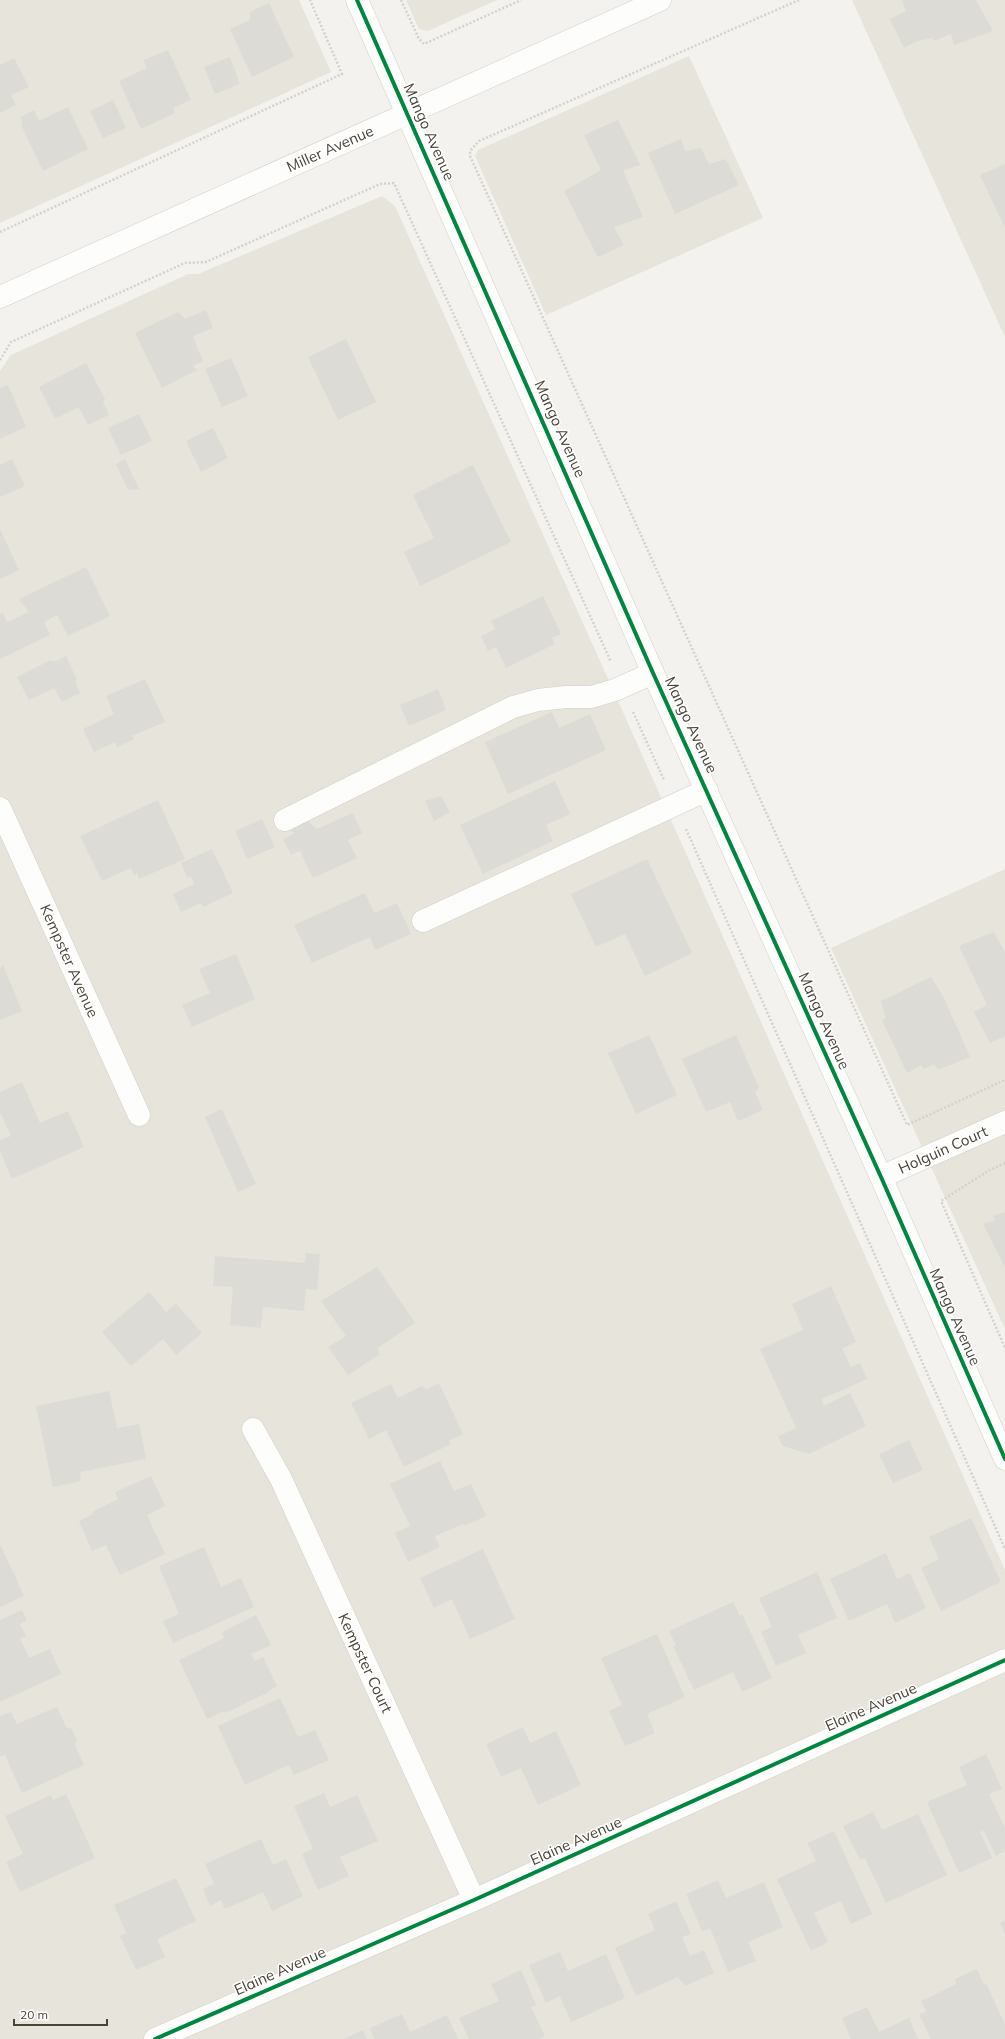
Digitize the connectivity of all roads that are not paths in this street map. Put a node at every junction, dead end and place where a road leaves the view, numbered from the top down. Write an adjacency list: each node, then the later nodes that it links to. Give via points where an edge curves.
1 (357, 0): 3 (street, Mango Avenue)
2 (660, 0): 3 (street, Miller Avenue)
3 (408, 114): 4 (street, Miller Avenue); 5 (street, Mango Avenue)
4 (0, 297)
5 (653, 673): 6 (street, Mango Avenue); 8 (street, via 591,697 538,700 513,707)
6 (707, 790): 9 (street); 12 (street, Mango Avenue)
7 (0, 808): 10 (street, Kempster Avenue)
8 (285, 820)
9 (423, 921)
10 (139, 1114)
11 (1005, 1122): 12 (street, Holguin Court)
12 (881, 1177): 14 (street, Mango Avenue)
13 (253, 1429): 16 (street, Kempster Court, via 281,1479)
14 (1005, 1459)
15 (1005, 1660): 16 (street, Elaine Avenue)
16 (474, 1900): 17 (street, Elaine Avenue)
17 (155, 2039)

